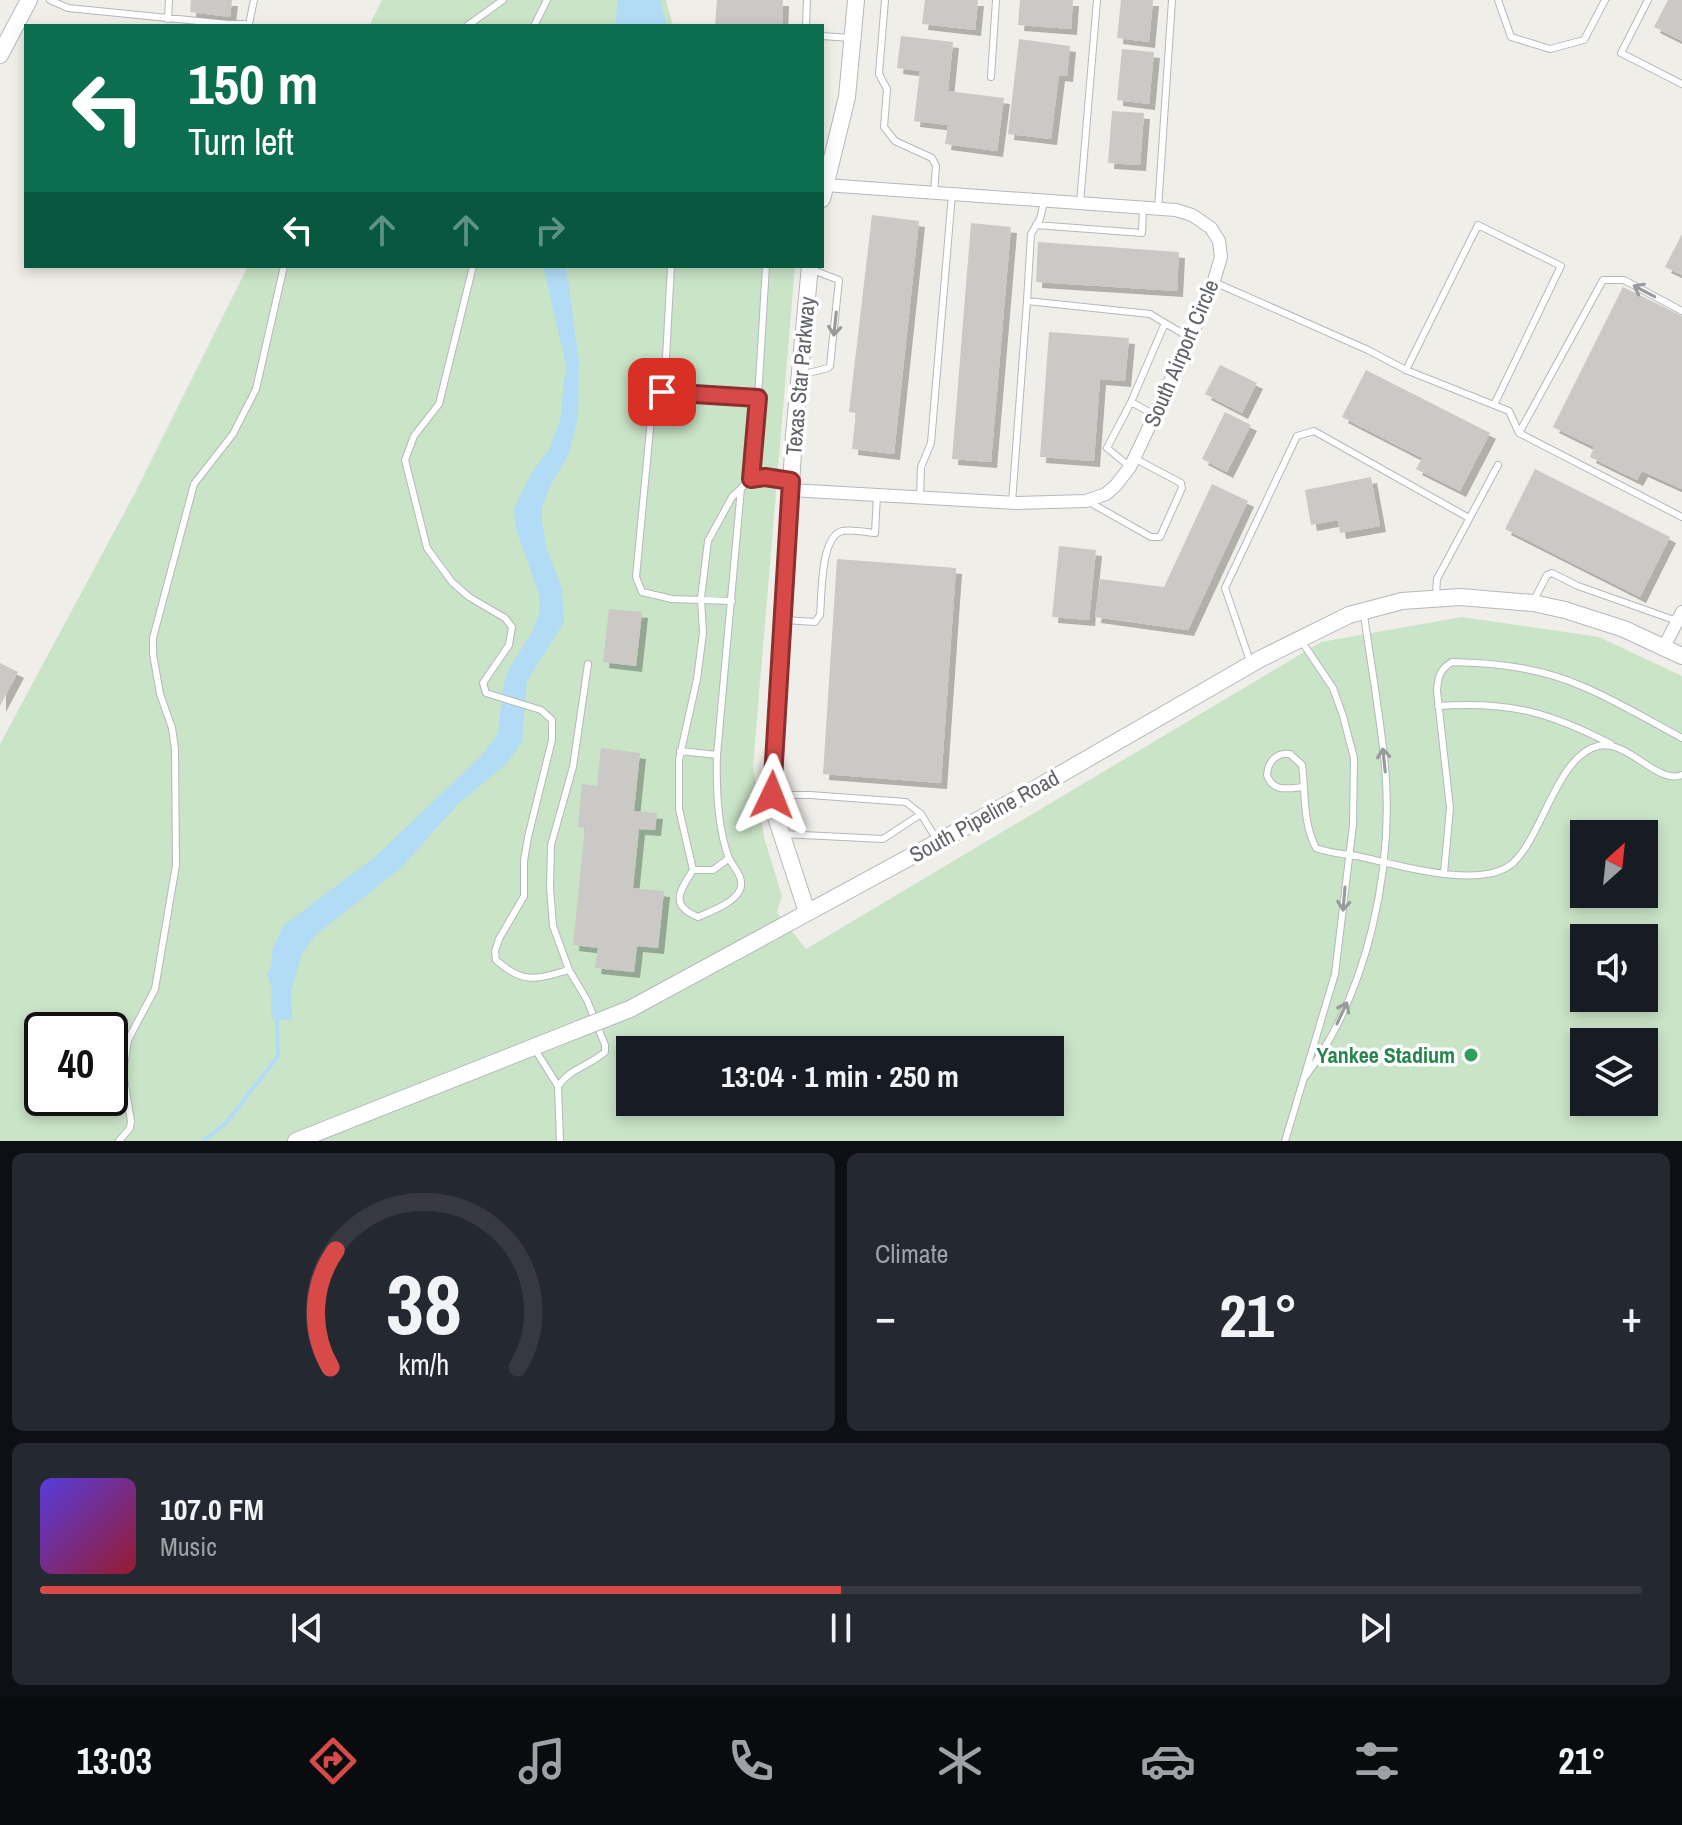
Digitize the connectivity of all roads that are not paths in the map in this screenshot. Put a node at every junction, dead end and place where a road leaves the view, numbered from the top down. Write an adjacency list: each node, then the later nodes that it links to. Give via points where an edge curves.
1 (29, 0): 20 (street)
2 (50, 0): 16 (lane, via 68,8)
3 (169, 0): 16 (lane)
4 (254, 0): 16 (lane, via 249,24)
5 (503, 0): 17 (lane)
6 (547, 0): 18 (lane)
7 (807, 0): 19 (lane)
8 (856, 0): 22 (street)
9 (885, 0): 28 (lane, via 879,74 887,89 884,127 895,141 932,158)
10 (996, 0): 24 (lane)
11 (1097, 0): 31 (lane)
12 (1172, 0): 33 (lane)
13 (1498, 0): 14 (lane, via 1511,37 1550,49 1584,40)
14 (1605, 0)
15 (1648, 0): 25 (lane, via 1621,53)
16 (168, 19)
17 (470, 24)
18 (535, 24)
19 (806, 24)
20 (5, 33): 23 (street)
21 (824, 36): 22 (lane)
22 (853, 38): 26 (street, via 847,97)
23 (0, 55)
24 (991, 77)
25 (1682, 84)
26 (830, 134): 27 (street)
27 (824, 192): 28 (street, South Airport Circle)
28 (934, 193): 29 (street, South Airport Circle)
29 (952, 194): 30 (street, South Airport Circle); 59 (lane, via 931,443 921,467)
30 (1044, 201): 31 (street, South Airport Circle); 34 (lane)
31 (1080, 203): 32 (street, South Airport Circle)
32 (1143, 208): 33 (street, South Airport Circle); 34 (lane, via 1142,233)
33 (1158, 209): 40 (street, South Airport Circle, via 1192,215 1211,228 1221,257)
34 (1036, 225): 41 (lane)
35 (284, 268): 97 (lane, via 256,389 233,434 194,484 153,638 160,694 175,749 176,865 155,989 128,1040 123,1073 131,1121)
36 (473, 268): 93 (lane, via 439,404 414,436 405,460 427,548 452,582 512,627 509,645 483,683 486,693 541,710 552,720 524,861 524,896 499,939 496,960 529,979)
37 (671, 268): 47 (lane)
38 (766, 268): 48 (lane)
39 (810, 268): 46 (street, Texas Star Parkway); 46 (lane, one-way to 46, via 839,280 830,366)
40 (1214, 282): 44 (street, South Airport Circle); 45 (lane)
41 (1027, 301): 43 (lane, via 1150,314); 61 (lane)
42 (1682, 311): 52 (lane, one-way to 52, via 1624,280 1603,280)
43 (1165, 323): 44 (lane); 49 (lane)
44 (1190, 338): 51 (street, South Airport Circle)
45 (1406, 370): 50 (lane); 50 (lane, via 1478,225 1561,266)
46 (800, 375): 56 (street, Texas Star Parkway)
47 (662, 392): 48 (lane); 64 (lane, via 652,408 636,577 642,592)
48 (758, 398): 55 (lane)
49 (1131, 402): 51 (lane); 53 (lane, via 1107,448)
50 (1494, 405): 52 (lane, via 1509,411)
51 (1155, 415): 53 (street, South Airport Circle)
52 (1519, 433): 62 (lane)
53 (1132, 462): 60 (street, South Airport Circle, via 1106,494); 60 (lane, via 1181,483 1160,537)
54 (1498, 465): 63 (lane)
55 (751, 479): 56 (lane, via 765,477); 57 (lane)
56 (791, 485): 58 (street, South Airport Circle); 70 (street, Texas Star Parkway)
57 (741, 488): 64 (lane, via 708,541); 66 (lane)
58 (877, 495): 59 (street, South Airport Circle); 70 (lane, via 875,533 843,531 832,537 815,622)
59 (920, 497): 61 (street, South Airport Circle)
60 (1086, 501): 61 (street, South Airport Circle)
61 (1012, 503)
62 (1682, 517)
63 (1469, 518): 65 (lane, via 1437,579); 75 (lane, via 1314,431 1297,436 1225,588)
64 (701, 598): 66 (lane); 79 (lane, via 697,679)
65 (1435, 599): 67 (street, South Pipeline Road); 68 (street, South Pipeline Road)
66 (732, 601): 80 (lane)
67 (1533, 603): 69 (lane, via 1552,573 1578,586); 72 (street, South Pipeline Road, via 1596,619)
68 (1364, 611): 71 (street, South Pipeline Road); 89 (lane, one-way to 68, via 1385,768)
69 (1680, 616): 72 (street)
70 (784, 619): 83 (street, Texas Star Parkway)
71 (1300, 639): 75 (street, South Pipeline Road); 87 (lane, via 1333,688 1354,758)
72 (1664, 647): 73 (street, South Pipeline Road)
73 (1682, 656)
74 (588, 664): 93 (lane, via 573,767 551,845 553,926)
75 (1251, 664): 86 (street, South Pipeline Road)
76 (1438, 706): 77 (lane, via 1438,678 1452,662 1521,667 1585,687); 78 (lane, via 1528,709 1571,723); 91 (lane, via 1450,808)
77 (1682, 738)
78 (1615, 747): 81 (lane, via 1668,776); 91 (lane, via 1598,746 1573,763 1512,864 1489,874)
79 (680, 751): 80 (lane); 90 (lane, via 679,809)
80 (717, 755): 88 (lane, via 716,794)
81 (1682, 775)
82 (1304, 787): 82 (lane, via 1280,789 1271,784 1271,760 1285,753 1295,756 1302,765); 87 (lane, via 1306,829 1316,848)
83 (772, 795): 84 (lane, via 906,802); 85 (street, Texas Star Parkway)
84 (921, 814): 85 (lane, via 883,839); 86 (lane)
85 (779, 834): 92 (street, Texas Star Parkway)
86 (938, 842): 92 (street, South Pipeline Road)
87 (1349, 855): 89 (lane); 95 (lane, one-way to 95, via 1335,974)
88 (728, 859): 90 (lane, via 713,870); 90 (lane, via 742,887 719,908 698,917 688,913 679,898)
89 (1384, 862): 91 (lane); 95 (lane, one-way to 89, via 1323,1053 1356,981)
90 (693, 870)
91 (1444, 873)
92 (807, 912): 94 (street, South Pipeline Road, bridge, via 630,1009)
93 (569, 970): 96 (lane, via 587,1000 605,1052 577,1067)
94 (533, 1047): 96 (lane); 98 (street, South Pipeline Road)
95 (1302, 1080): 100 (lane)
96 (558, 1086): 99 (lane)
97 (119, 1141)
98 (296, 1141)
99 (560, 1141)
100 (1285, 1141)

